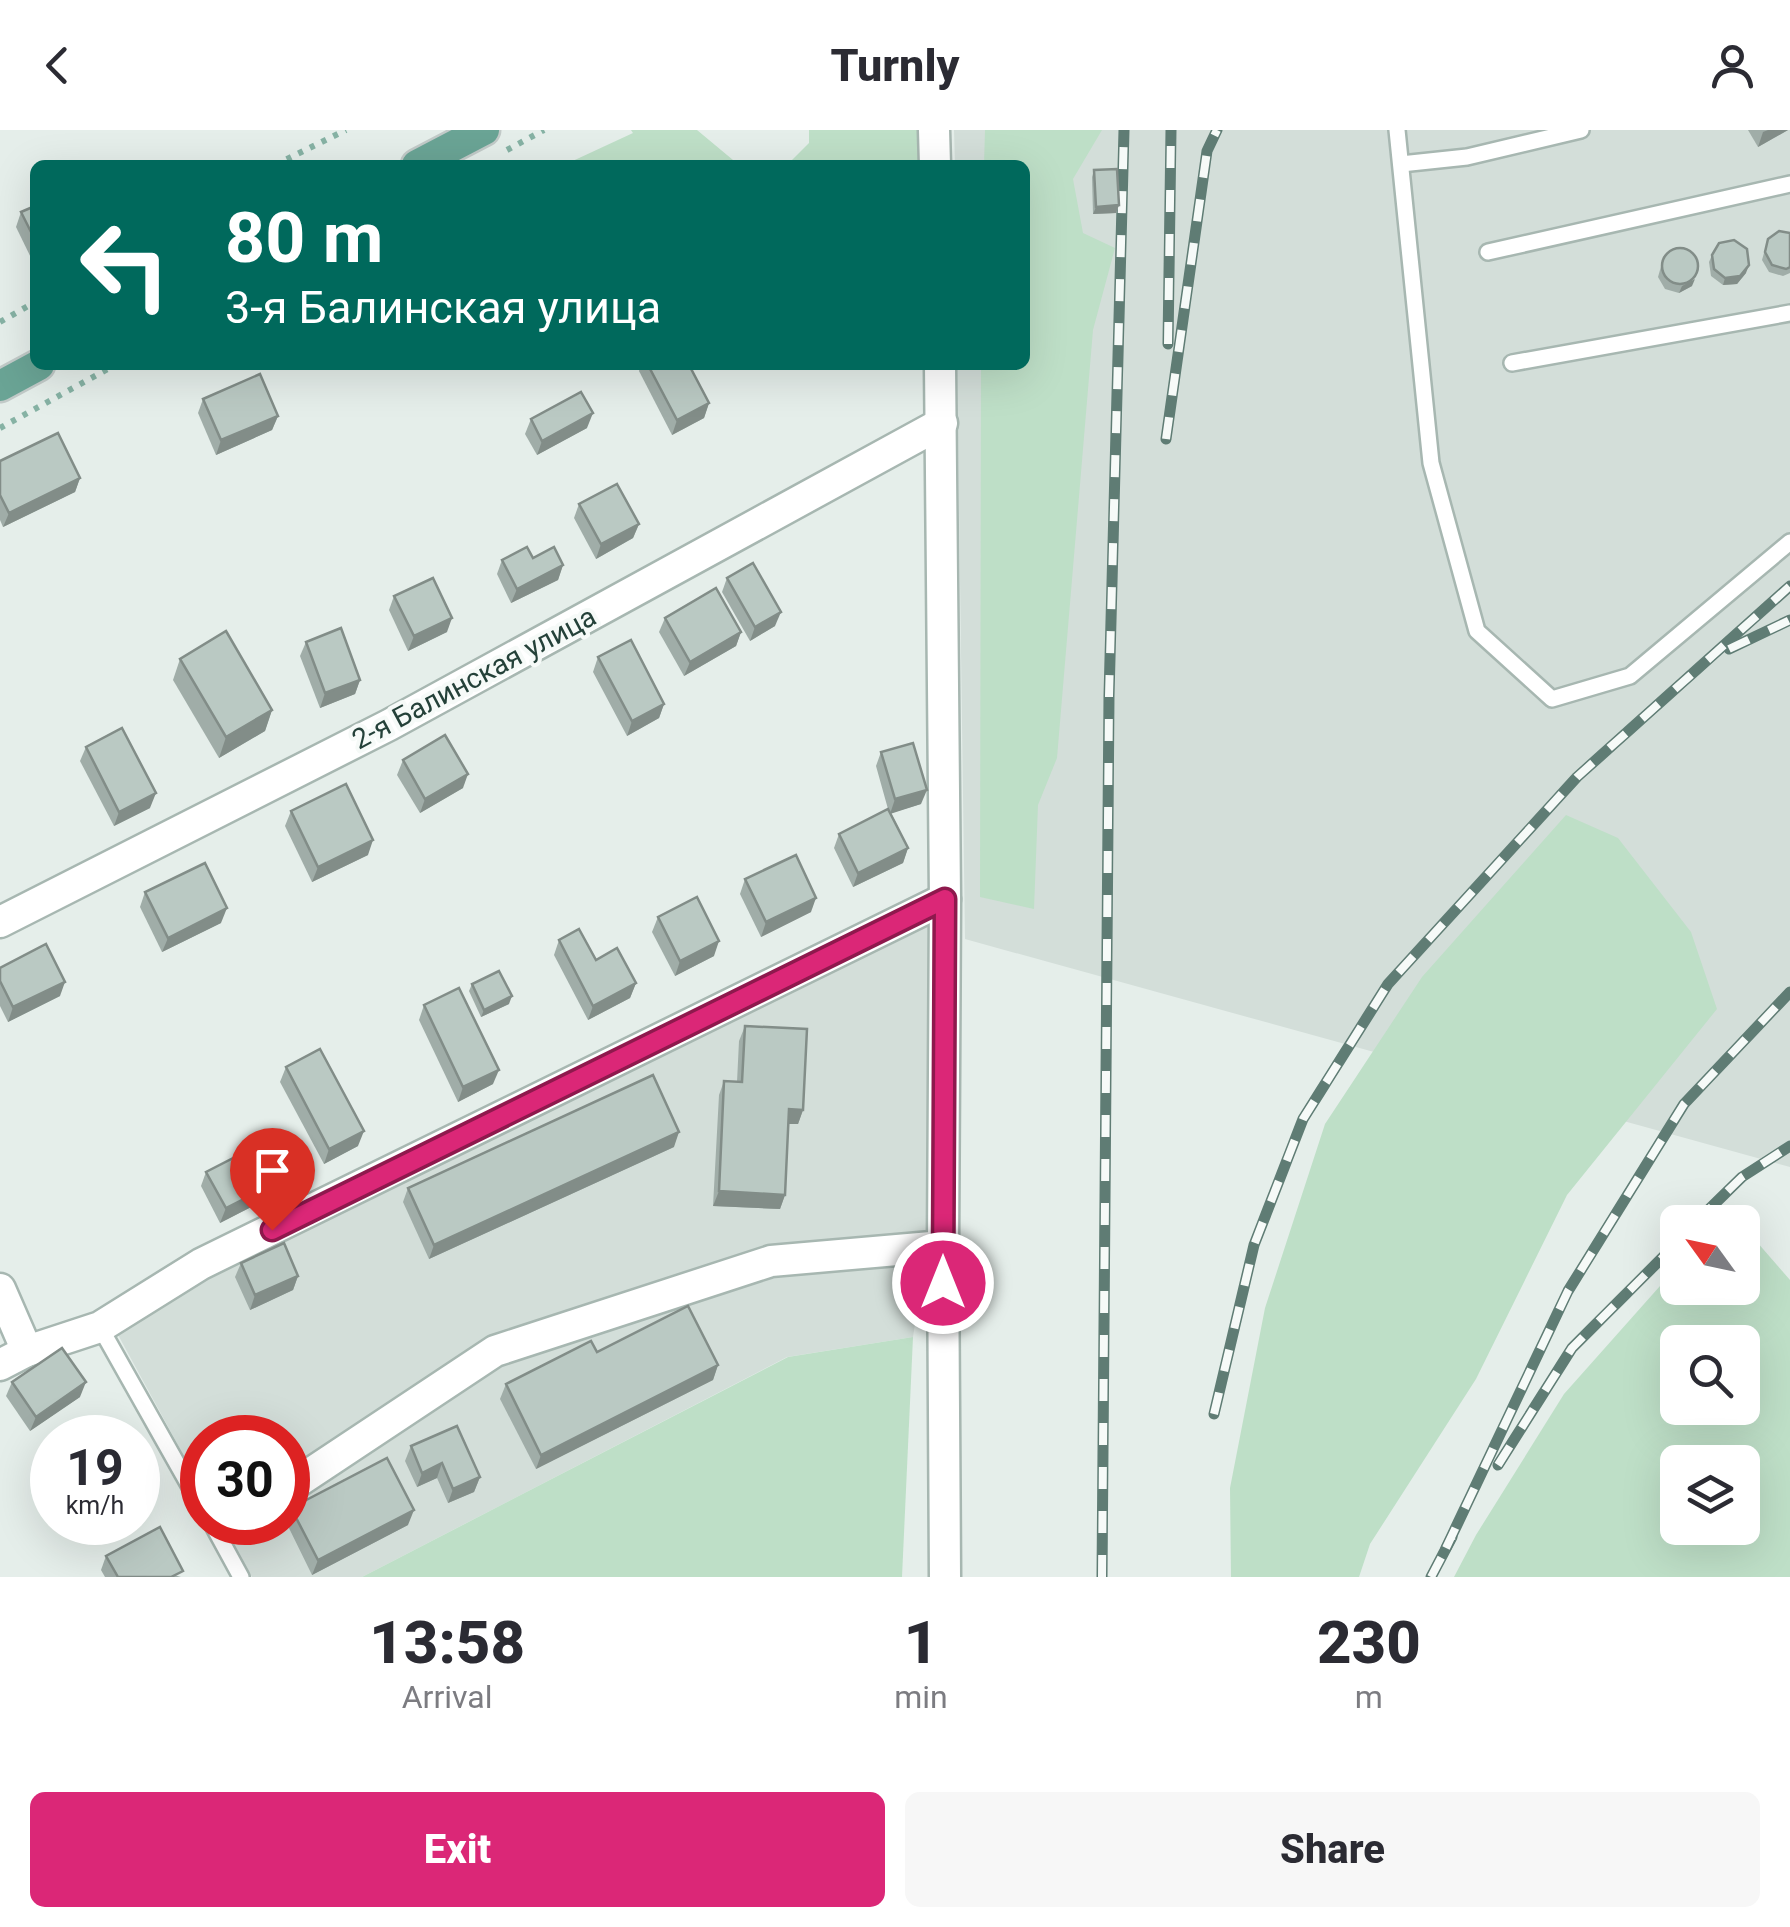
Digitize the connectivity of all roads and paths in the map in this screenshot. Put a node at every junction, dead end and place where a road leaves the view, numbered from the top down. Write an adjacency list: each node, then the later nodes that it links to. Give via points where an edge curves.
1 (346, 130): 6 (path)
2 (484, 130): 7 (main road)
3 (934, 130): 8 (street)
4 (1397, 130): 9 (lane)
5 (1580, 130): 9 (lane, via 1468,157)
6 (286, 160)
7 (427, 160)
8 (935, 160)
9 (1401, 164): 22 (lane, via 1431,463 1477,631 1552,699 1630,676)
10 (1790, 184): 11 (lane)
11 (1488, 252)
12 (30, 305): 14 (path)
13 (1790, 313): 15 (lane)
14 (0, 322)
15 (1512, 363)
16 (30, 370): 19 (main road)
17 (106, 370): 21 (path)
18 (940, 370): 20 (street)
19 (0, 386)
20 (942, 422): 23 (street); 24 (street, 2-я Балинская улица, via 389,724)
21 (0, 428)
22 (1790, 542)
23 (945, 899): 25 (street); 27 (street, via 200,1264)
24 (0, 922)
25 (943, 1246): 30 (street, via 771,1261 496,1351); 33 (street)
26 (0, 1289): 28 (street)
27 (100, 1327): 28 (street); 29 (lane)
28 (14, 1358)
29 (180, 1469)
30 (310, 1474)
31 (223, 1545): 32 (lane)
32 (241, 1577)
33 (945, 1577)

